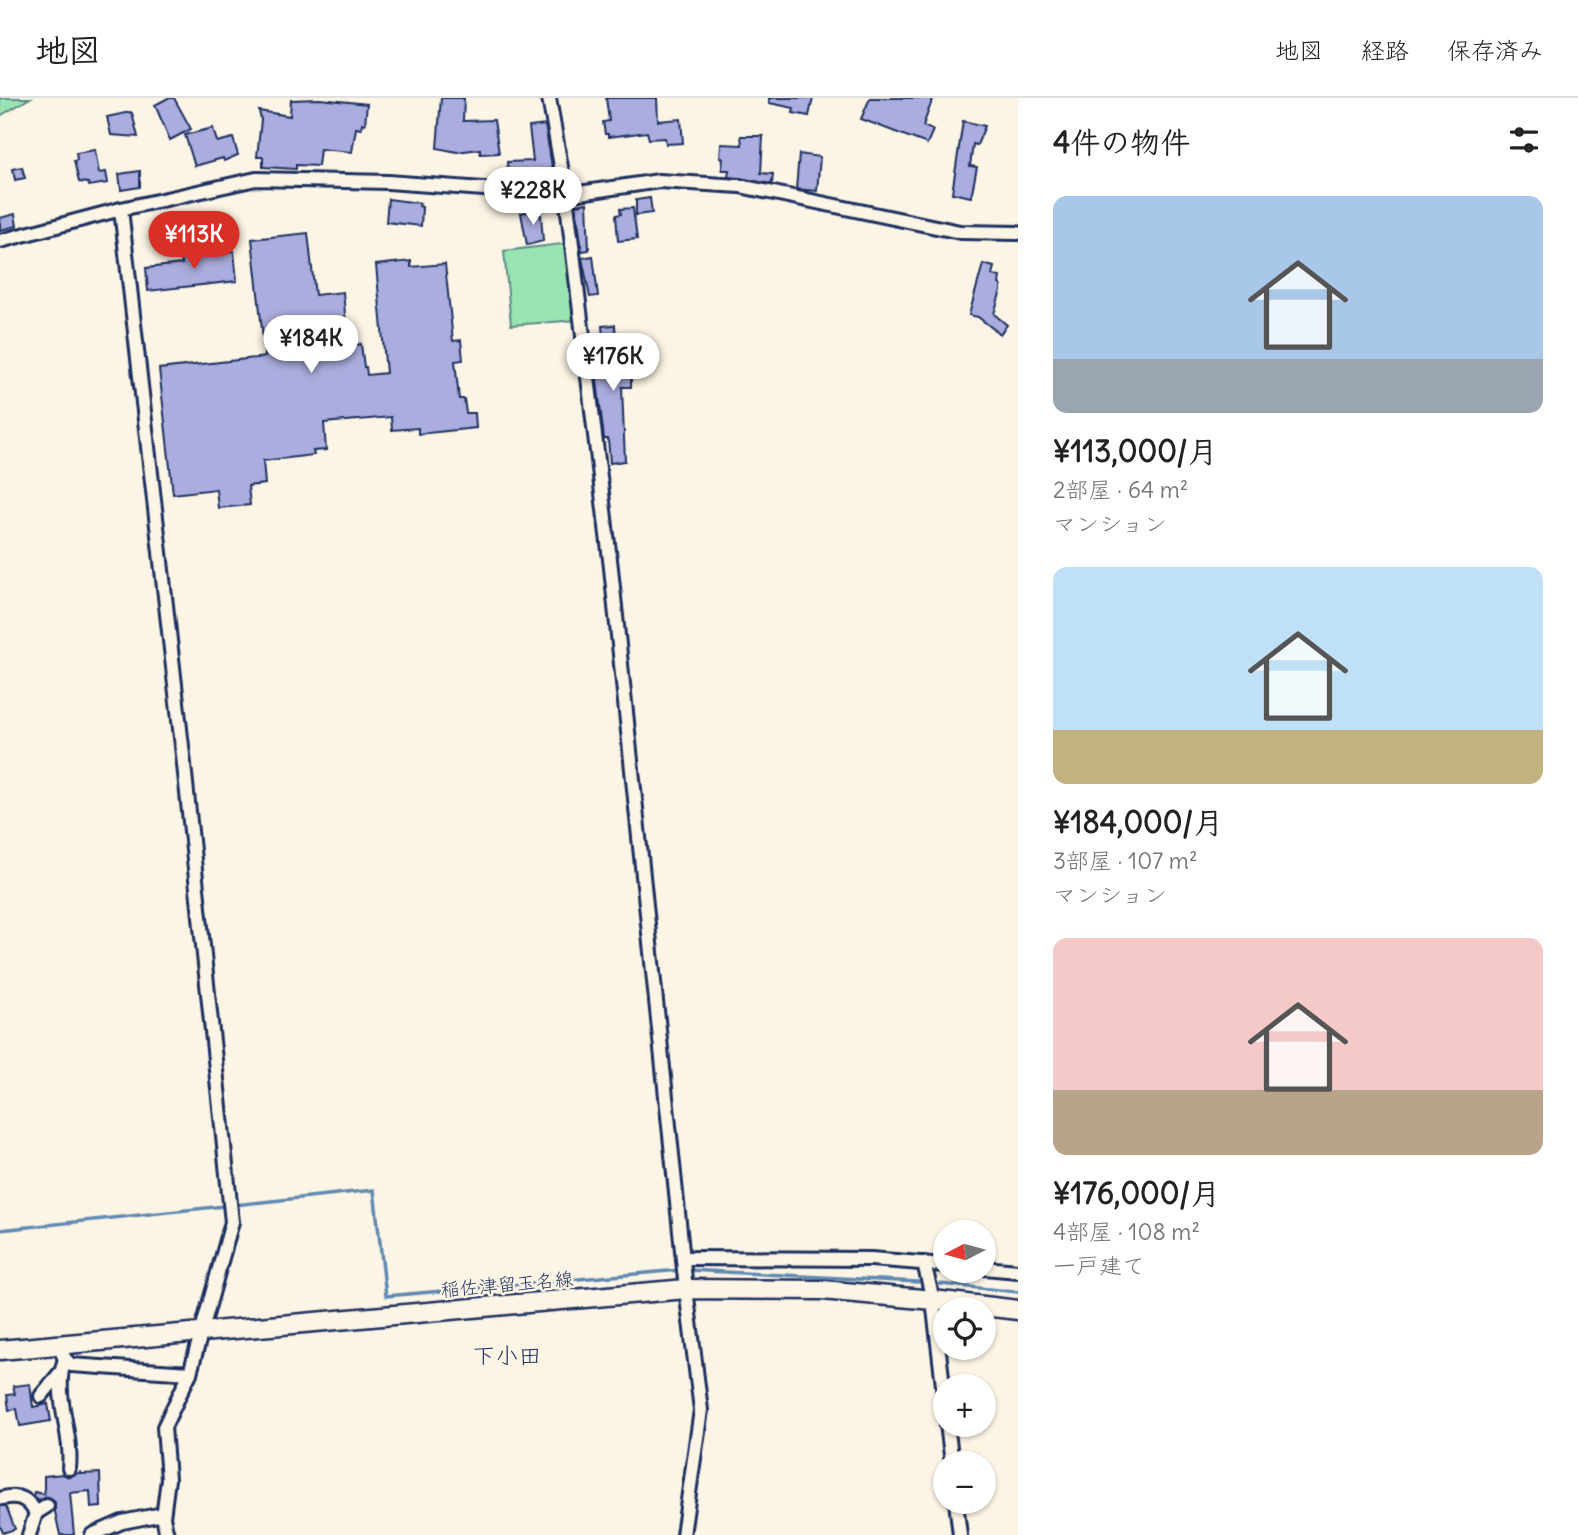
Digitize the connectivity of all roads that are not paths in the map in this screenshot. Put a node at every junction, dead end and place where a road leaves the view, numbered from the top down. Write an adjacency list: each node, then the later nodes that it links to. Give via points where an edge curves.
1 (549, 98): 2 (street)
2 (566, 195): 3 (street, via 256,179); 4 (street, via 659,181 740,186 960,232); 6 (street)
3 (121, 209): 5 (street); 15 (street, via 232,1222)
4 (1018, 233)
5 (0, 241)
6 (685, 1258): 7 (street); 11 (street)
7 (925, 1263): 8 (street); 12 (street)
8 (933, 1264)
9 (996, 1269): 10 (street)
10 (1018, 1270)
11 (686, 1288): 12 (main road, 稲佐津留玉名線, via 822,1290); 15 (main road, 稲佐津留玉名線); 28 (street, via 701,1410)
12 (933, 1300)
13 (996, 1307): 14 (main road, 稲佐津留玉名線)
14 (1018, 1310)
15 (201, 1331): 17 (main road, 稲佐津留玉名線); 19 (street)
16 (0, 1350): 17 (main road, 稲佐津留玉名線)
17 (62, 1352): 18 (street); 19 (street, via 71,1365)
18 (60, 1373): 20 (street); 21 (street)
19 (190, 1373): 23 (street, via 164,1427 168,1479)
20 (41, 1396)
21 (69, 1468)
22 (3, 1498): 25 (street, via 22,1497 42,1510)
23 (163, 1514): 26 (street, via 122,1522); 27 (street)
24 (957, 1514): 29 (street)
25 (29, 1535)
26 (92, 1535)
27 (167, 1535)
28 (683, 1535)
29 (960, 1535)

